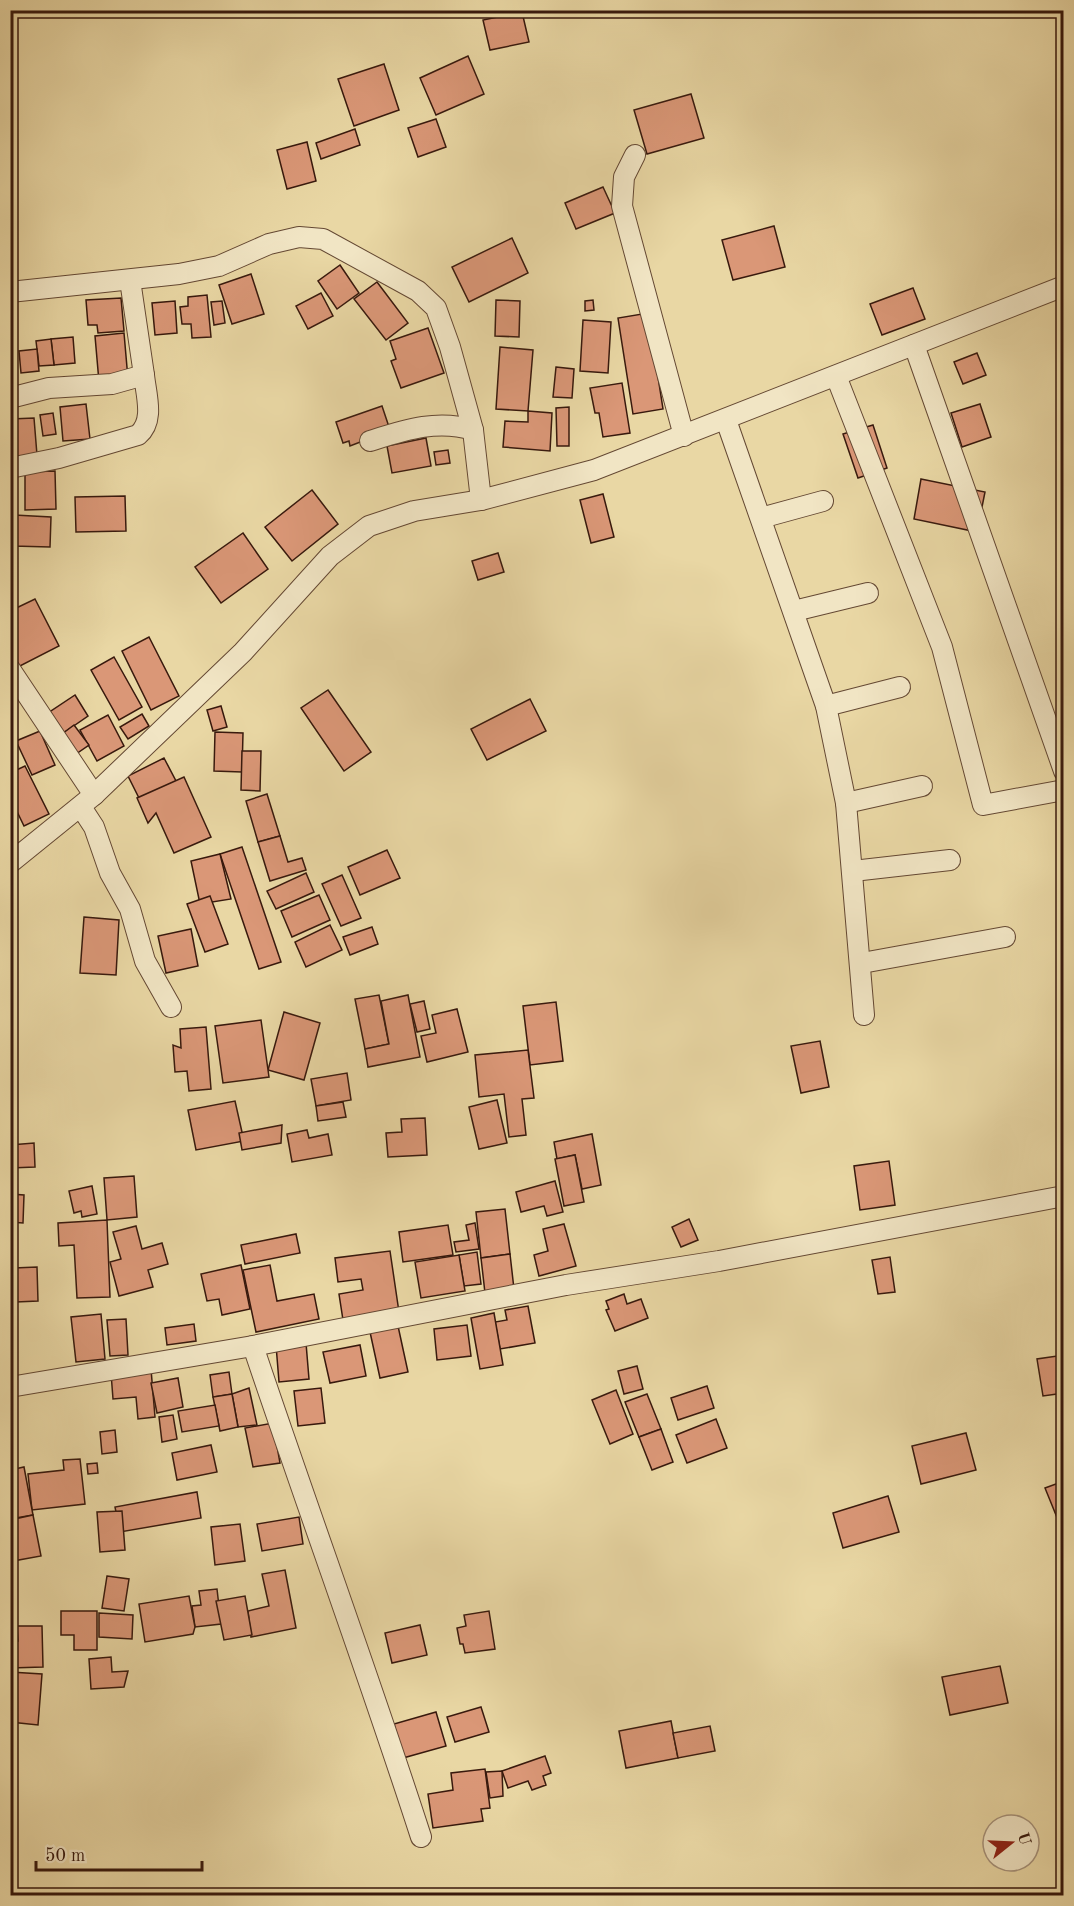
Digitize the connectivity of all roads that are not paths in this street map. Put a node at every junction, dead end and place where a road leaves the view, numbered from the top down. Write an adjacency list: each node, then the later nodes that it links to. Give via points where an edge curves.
1 (635, 155): 11 (street, via 624,177 622,206)
2 (130, 280): 4 (street); 6 (street); 10 (street, via 219,266 269,244 299,237 323,239 418,291 436,308)
3 (1064, 286): 5 (street)
4 (10, 292)
5 (914, 345): 7 (street); 22 (street)
6 (144, 375): 8 (street, via 112,384 49,388); 13 (street, via 148,421 146,429 138,435)
7 (836, 376): 9 (street); 24 (street, via 942,647 983,805)
8 (10, 398)
9 (726, 420): 11 (street); 16 (street)
10 (473, 430): 12 (street, via 435,424); 14 (street)
11 (684, 436): 14 (street, via 565,479)
12 (370, 441)
13 (10, 468)
14 (481, 500): 25 (street, via 392,517 351,538 243,652)
15 (823, 501): 16 (street)
16 (761, 518): 18 (street)
17 (868, 593): 18 (street)
18 (794, 611): 21 (street)
19 (10, 669): 25 (street)
20 (900, 687): 21 (street)
21 (826, 706): 26 (street)
22 (1064, 771)
23 (922, 786): 26 (street)
24 (1064, 790)
25 (87, 801): 28 (street); 32 (street, via 110,873 130,909 145,961)
26 (846, 803): 29 (street)
27 (950, 860): 29 (street)
28 (10, 863)
29 (854, 871): 31 (street)
30 (1005, 937): 31 (street)
31 (862, 963): 33 (street)
32 (171, 1006)
33 (864, 1016)
34 (1064, 1196): 35 (street)
35 (253, 1346): 36 (street); 37 (street)
36 (10, 1387)
37 (421, 1838)

